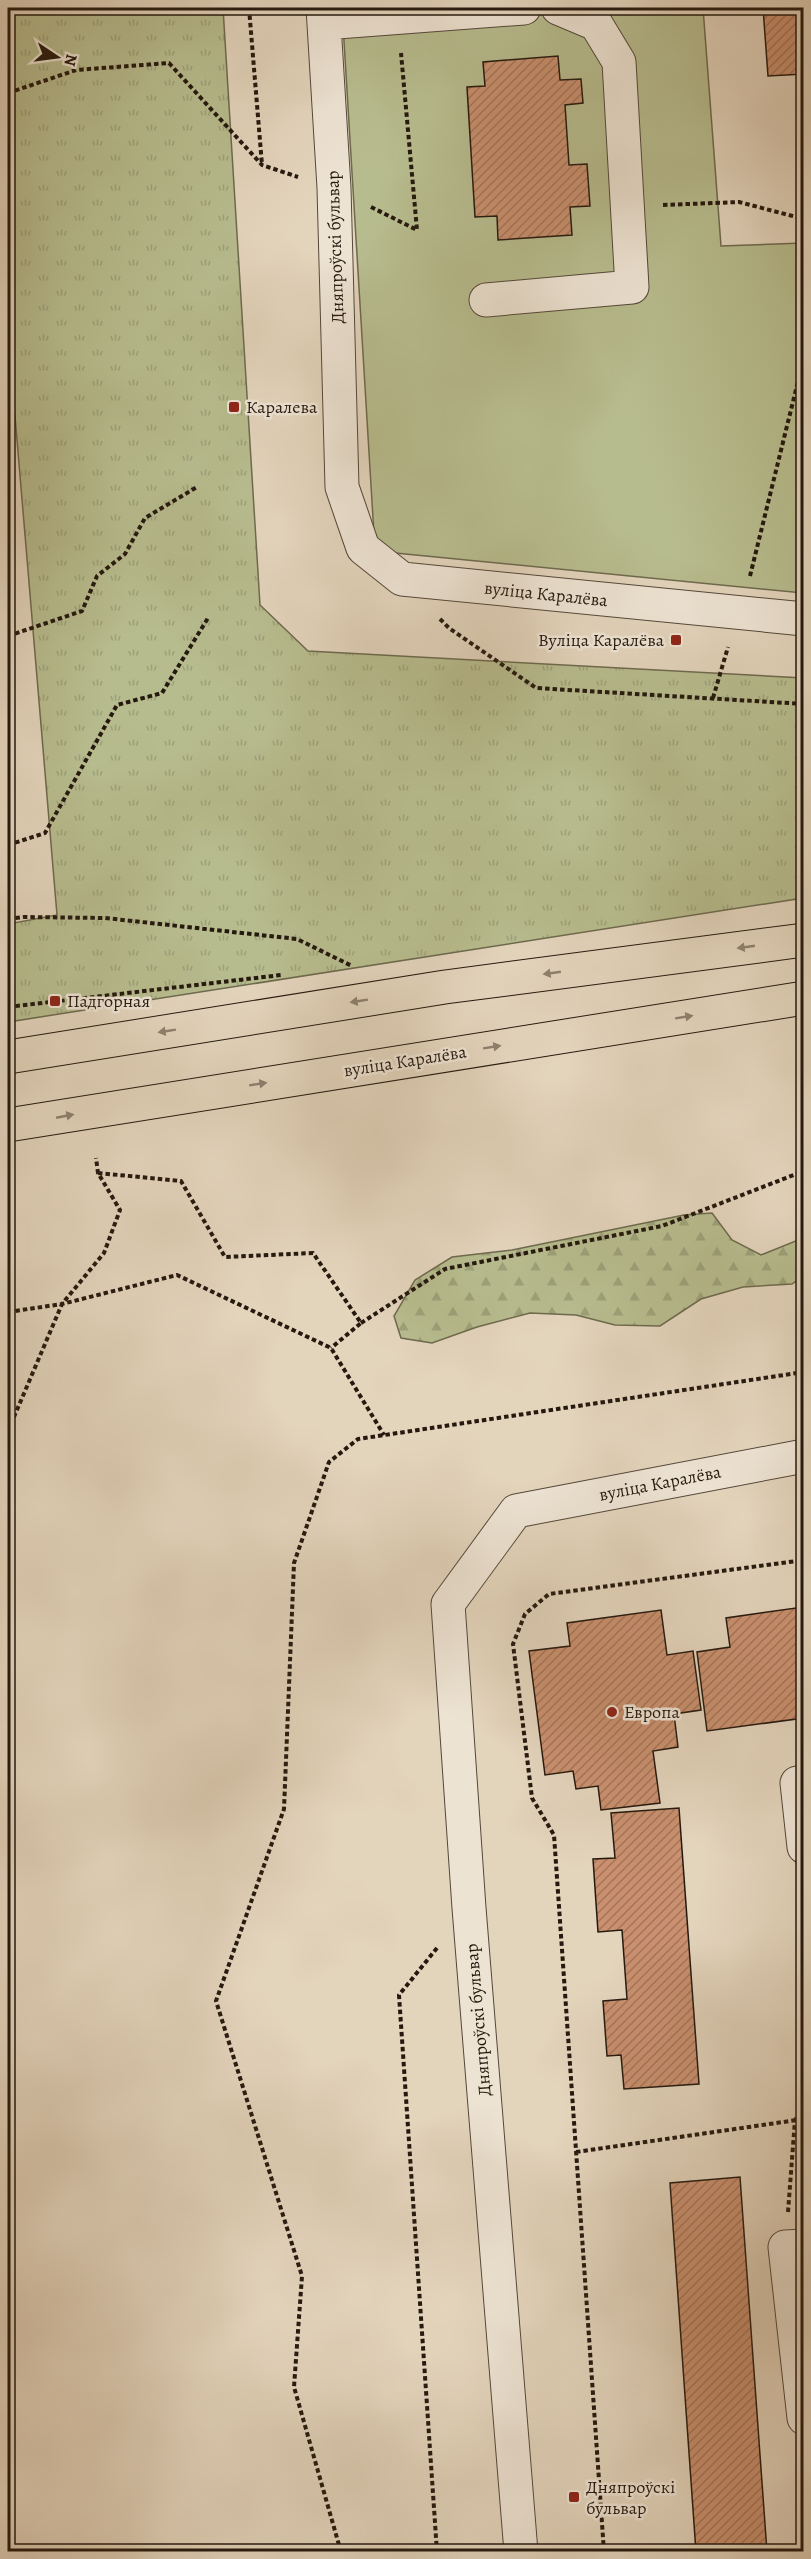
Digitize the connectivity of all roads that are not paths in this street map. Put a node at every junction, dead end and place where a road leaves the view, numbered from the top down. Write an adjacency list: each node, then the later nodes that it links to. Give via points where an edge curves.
1 (524, 8): 3 (street)
2 (558, 8): 4 (street, via 596,24 619,62 632,287)
3 (324, 15): 5 (street, Дняпроўскі бульвар, via 334,188 342,487 363,548)
4 (486, 300)
5 (402, 579): 6 (street, вуліца Каралёва)
6 (804, 619)
7 (804, 940): 9 (main road, one-way to 9, via 445,987)
8 (804, 998): 10 (main road, вуліца Каралёва, one-way to 8)
9 (8, 1057)
10 (8, 1125)
11 (804, 1456): 12 (street, вуліца Каралёва)
12 (516, 1511): 17 (street, Дняпроўскі бульвар, via 448,1604)
13 (804, 1782): 14 (street, via 797,1783)
14 (804, 1847)
15 (794, 2246): 16 (street)
16 (804, 2418)
17 (521, 2552)

